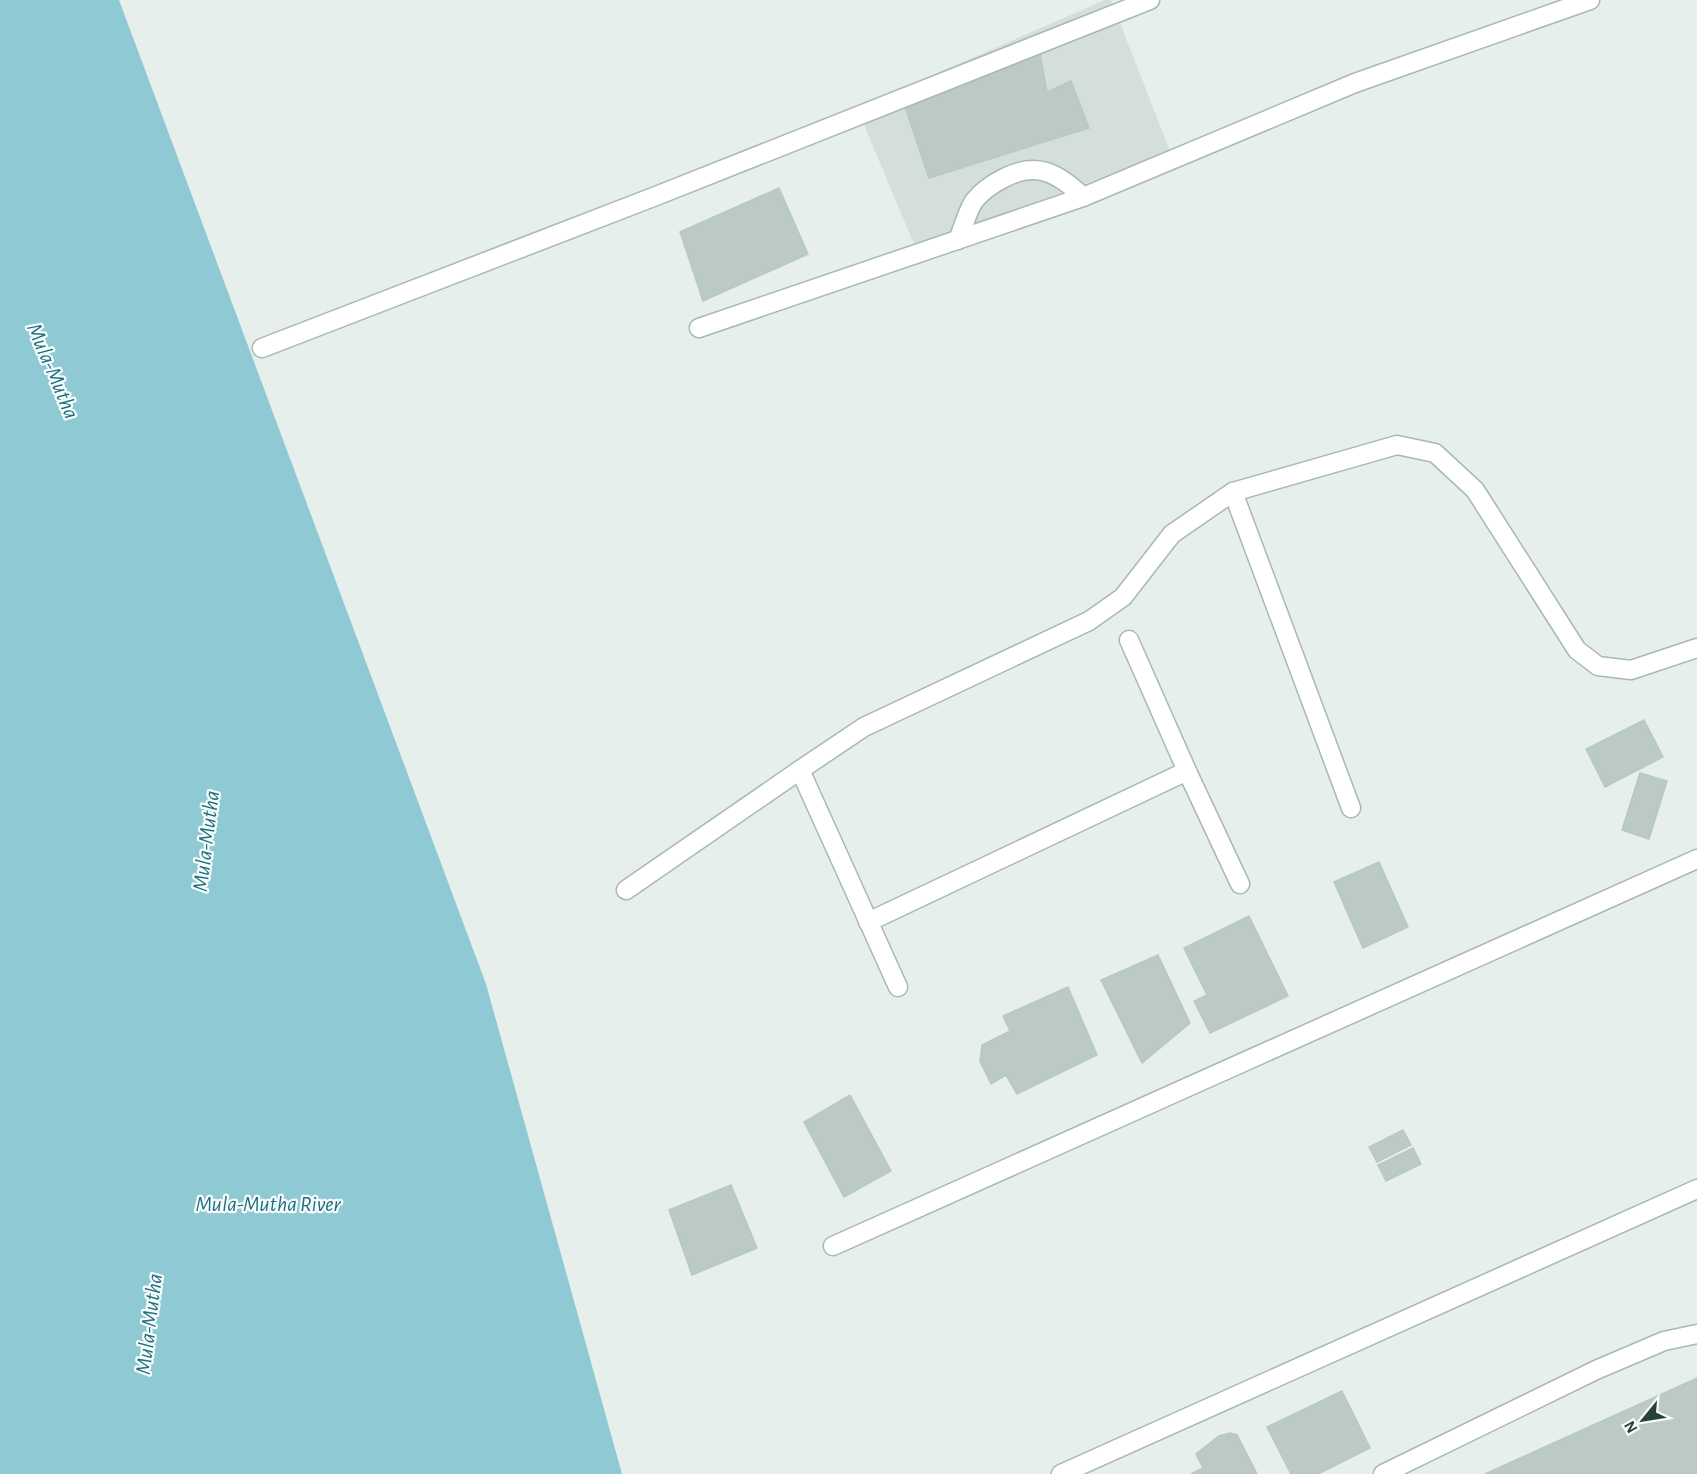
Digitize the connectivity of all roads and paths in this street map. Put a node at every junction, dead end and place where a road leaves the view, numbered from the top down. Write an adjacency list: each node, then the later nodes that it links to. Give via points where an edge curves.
1 (1149, 0): 6 (street)
2 (1590, 0): 3 (street, via 1355,83)
3 (1083, 197): 4 (street); 4 (street, via 1064,179 1047,171 1013,174 984,190 973,203)
4 (958, 240): 5 (street)
5 (699, 328)
6 (262, 348)
7 (1233, 492): 9 (street, via 1397,446 1436,453 1475,490 1584,656 1598,666 1631,670); 10 (street, via 1172,534 1123,597 1089,621 864,727); 12 (street)
8 (1129, 640): 11 (street)
9 (1697, 648)
10 (800, 770): 15 (street); 16 (street)
11 (1187, 771): 14 (street); 16 (street)
12 (1351, 808)
13 (1697, 859): 19 (street)
14 (1240, 884)
15 (626, 890)
16 (868, 922): 17 (street)
17 (898, 987)
18 (1697, 1189): 21 (street)
19 (833, 1246)
20 (1697, 1334): 22 (street, via 1664,1341 1596,1370)
21 (1061, 1474)
22 (1383, 1474)

